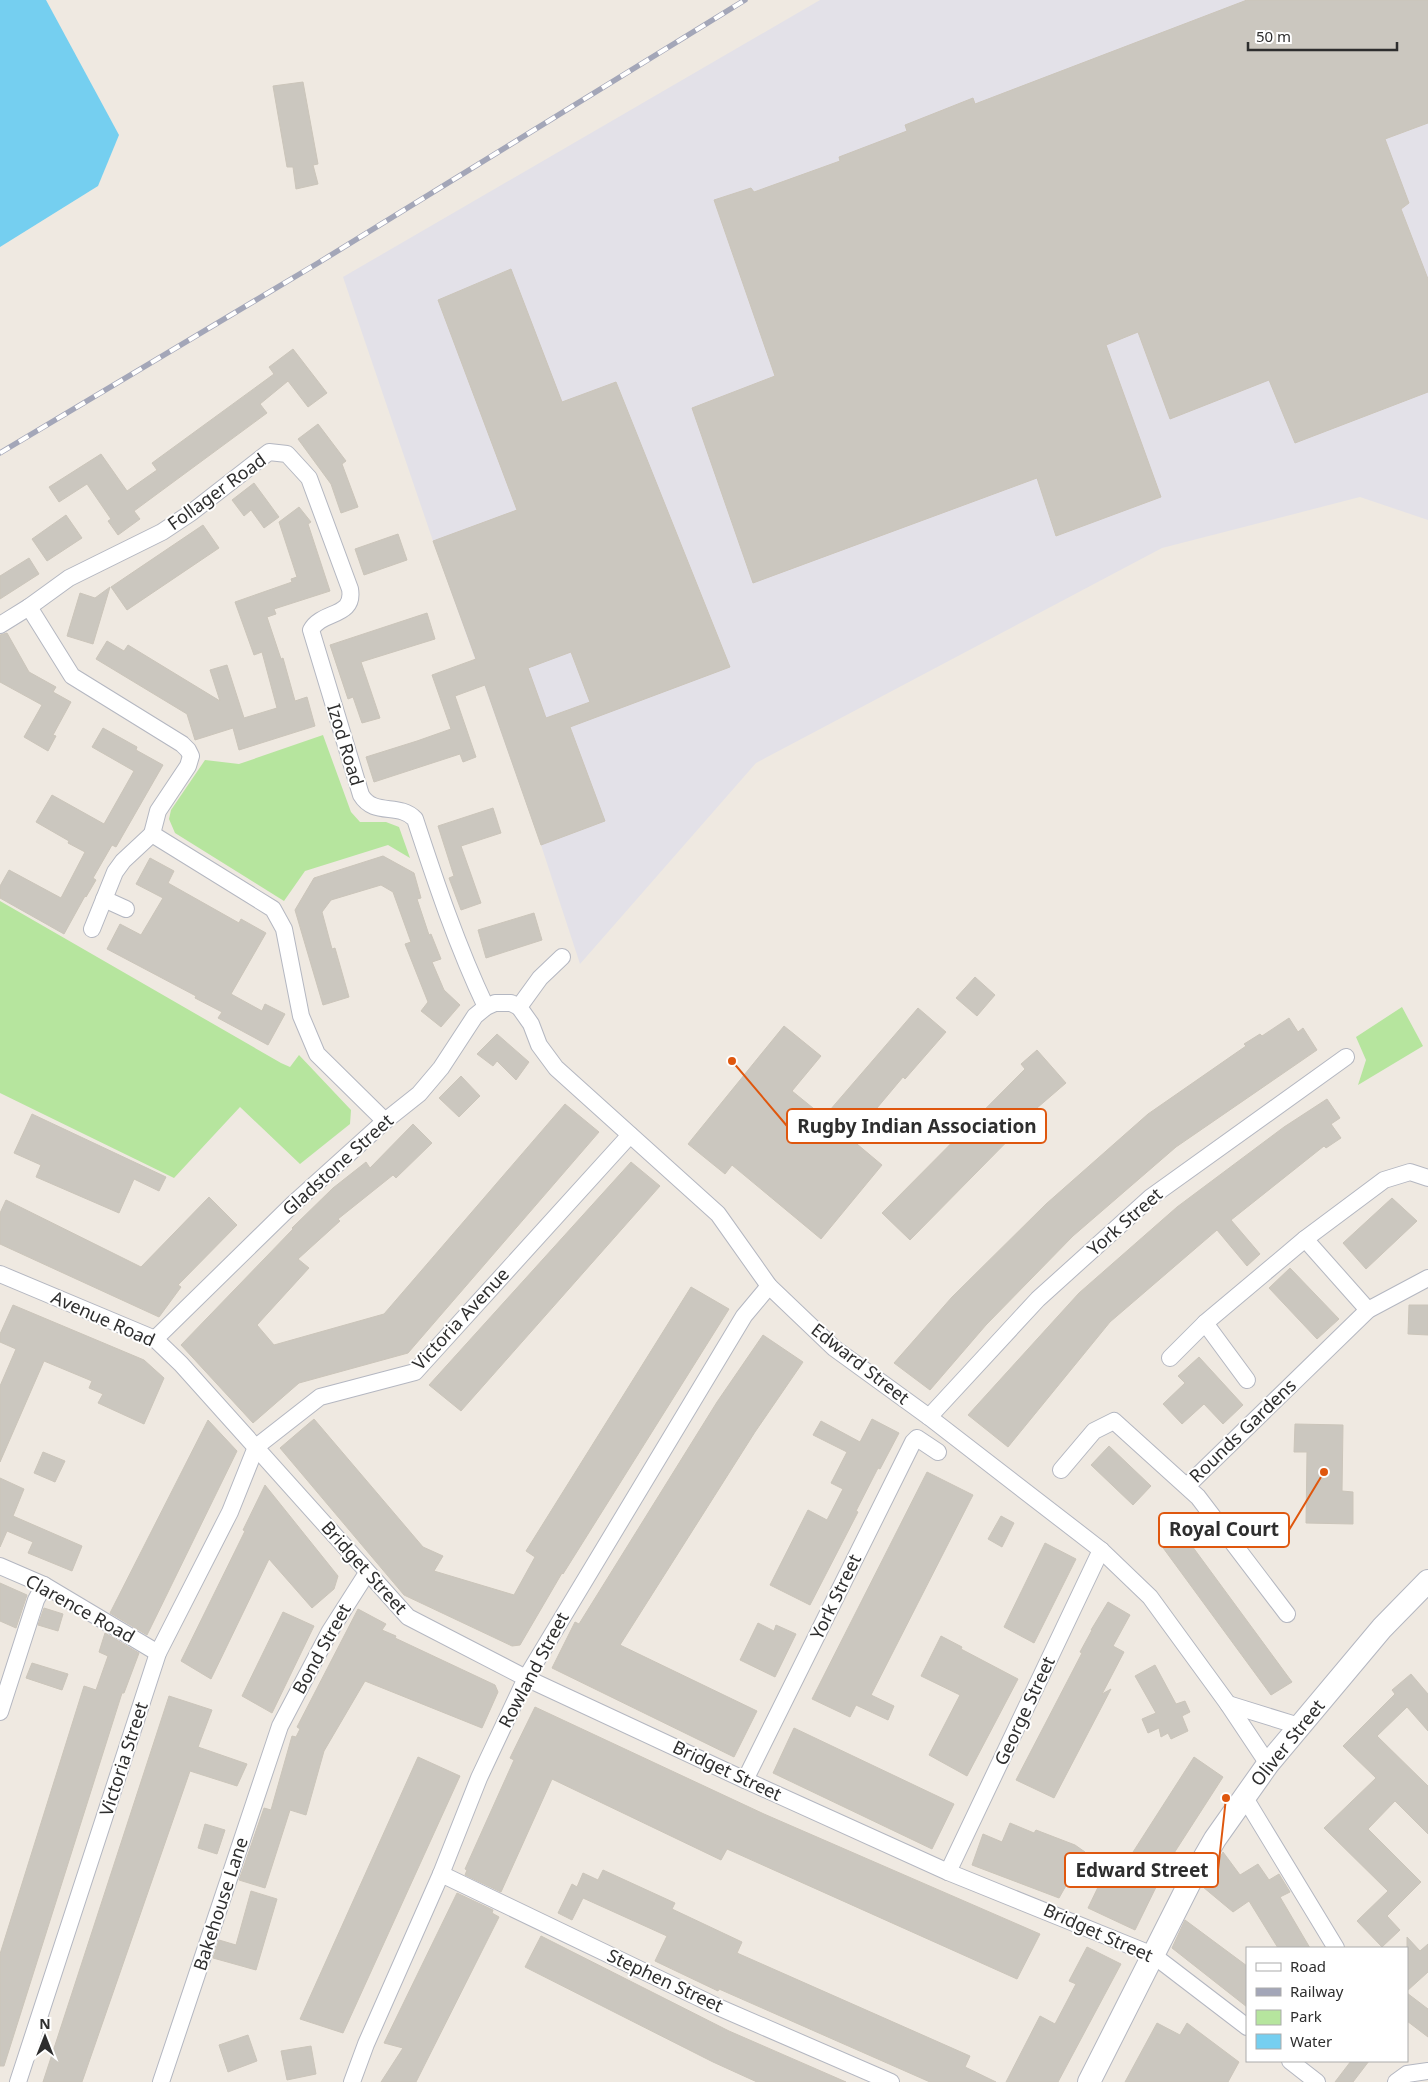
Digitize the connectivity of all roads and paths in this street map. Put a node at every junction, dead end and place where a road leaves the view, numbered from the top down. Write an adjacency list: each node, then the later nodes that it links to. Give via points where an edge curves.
1 (348, 606): 2 (street, Follager Road, via 350,590 308,478 292,457 269,452 162,532 69,578); 9 (street, Izod Road, via 320,619 311,630 361,795 372,807 409,813 415,819 442,903)
2 (29, 607): 3 (street, Follager Road); 4 (street, via 72,676 188,750 191,756 188,766 158,811)
3 (0, 625)
4 (152, 834): 5 (street, via 123,861); 12 (street, via 273,909 284,929 301,1016 317,1054)
5 (104, 899): 6 (street); 7 (street)
6 (126, 909)
7 (92, 929)
8 (562, 957): 10 (street, via 540,978)
9 (486, 1007): 10 (street, via 503,1002); 12 (street, Gladstone Street, via 475,1016 441,1068 419,1094)
10 (520, 1007): 13 (street, Edward Street, via 539,1045 556,1068)
11 (1346, 1057): 24 (street, York Street, via 1151,1197 1038,1299)
12 (385, 1121): 21 (street, Gladstone Street, via 293,1204)
13 (630, 1135): 18 (street, Edward Street, via 718,1214); 25 (street, Victoria Avenue, via 415,1372 320,1397)
14 (1428, 1178): 15 (street, via 1410,1172 1384,1180)
15 (1305, 1239): 19 (street); 20 (street)
16 (0, 1274): 21 (street, Avenue Road)
17 (1428, 1278): 19 (street, Rounds Gardens)
18 (770, 1286): 24 (street, Edward Street, via 834,1348); 36 (street, Rowland Street, via 744,1316)
19 (1368, 1310): 28 (street, Rounds Gardens)
20 (1205, 1323): 22 (street); 23 (street)
21 (155, 1339): 25 (street, Avenue Road)
22 (1170, 1358)
23 (1247, 1380)
24 (929, 1417): 29 (street, Edward Street)
25 (256, 1447): 31 (street, Bridget Street); 35 (street, Victoria Street, via 230,1512)
26 (938, 1452): 42 (street, York Street, via 917,1438 913,1442)
27 (1061, 1470): 28 (street, via 1094,1431 1114,1421)
28 (1187, 1486): 34 (street, Rounds Gardens)
29 (1101, 1550): 37 (street, Edward Street, via 1150,1597); 44 (street, George Street)
30 (0, 1566): 33 (street, Clarence Road)
31 (367, 1573): 36 (street, Bridget Street, via 408,1617); 39 (street, Bond Street, via 330,1631)
32 (1428, 1581): 40 (street, Oliver Street, via 1382,1628)
33 (44, 1586): 35 (street, Clarence Road); 38 (street, via 36,1600)
34 (1287, 1614)
35 (158, 1653): 51 (street, Victoria Street)
36 (526, 1678): 42 (street, Bridget Street); 45 (street, Rowland Street, via 479,1778)
37 (1228, 1704): 40 (street); 41 (street, Edward Street)
38 (0, 1712)
39 (280, 1726): 52 (street, Bakehouse Lane)
40 (1300, 1726): 41 (street, Oliver Street)
41 (1268, 1764): 43 (street, Oliver Street)
42 (745, 1780): 44 (street, Bridget Street)
43 (1245, 1798): 46 (street); 47 (street, Oliver Street, via 1198,1869)
44 (948, 1872): 47 (street, Bridget Street)
45 (441, 1874): 53 (street, Rowland Street); 54 (street, Stephen Street, via 718,2007)
46 (1335, 1947)
47 (1153, 1955): 48 (street, Bridget Street); 55 (street, Oliver Street)
48 (1246, 2026)
49 (1301, 2064): 56 (street)
50 (1428, 2071): 57 (street, via 1407,2074)
51 (18, 2082)
52 (161, 2082)
53 (352, 2082)
54 (891, 2082)
55 (1089, 2082)
56 (1317, 2082)
57 (1396, 2082)

